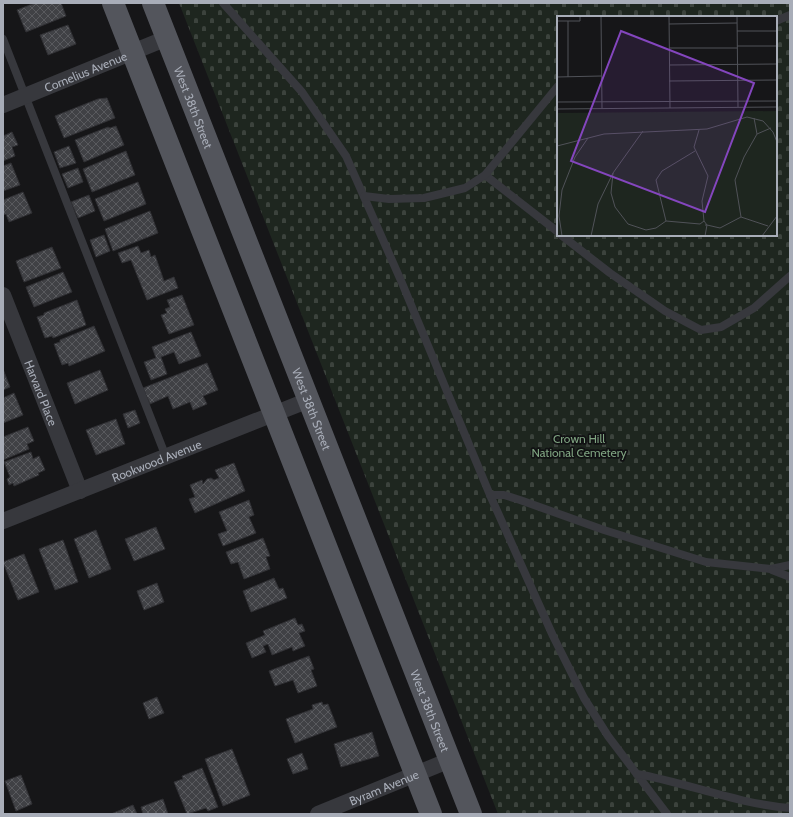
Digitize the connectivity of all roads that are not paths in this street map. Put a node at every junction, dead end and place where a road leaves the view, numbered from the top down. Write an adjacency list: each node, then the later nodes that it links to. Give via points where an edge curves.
1 (113, 3): 8 (main road)
2 (153, 3): 6 (main road, West 38th Street)
3 (223, 3): 13 (lane, via 302,92 346,156)
4 (790, 15): 5 (lane)
5 (777, 21)
6 (167, 38): 8 (street, Cornelius Avenue); 18 (main road, West 38th Street)
7 (3, 39): 10 (lane)
8 (132, 52): 10 (street, Cornelius Avenue); 19 (main road)
9 (557, 87): 12 (lane)
10 (26, 96): 11 (street, Cornelius Avenue); 20 (lane)
11 (3, 105)
12 (485, 175): 13 (lane, via 465,188 424,198 388,199); 14 (lane)
13 (364, 196): 22 (lane)
14 (557, 231)
15 (562, 236): 16 (lane, via 659,307 701,330 720,327 754,308)
16 (790, 276)
17 (3, 295): 21 (street, Harvard Place)
18 (309, 400): 19 (street, Rookwood Avenue); 27 (main road, West 38th Street)
19 (274, 414): 20 (street, Rookwood Avenue); 28 (main road)
20 (166, 457): 21 (street, Rookwood Avenue)
21 (80, 491): 23 (street, Rookwood Avenue)
22 (490, 495): 25 (lane, via 504,495 706,562); 29 (lane, via 553,636 584,698 608,736)
23 (3, 521)
24 (790, 565): 25 (lane)
25 (771, 569): 26 (lane)
26 (790, 577)
27 (450, 760): 28 (street, Byram Avenue); 33 (main road, West 38th Street)
28 (415, 774): 31 (street, Byram Avenue); 32 (main road)
29 (637, 774): 30 (lane, via 666,779 766,806); 34 (lane)
30 (790, 808)
31 (318, 814)
32 (430, 814)
33 (471, 814)
34 (667, 814)

